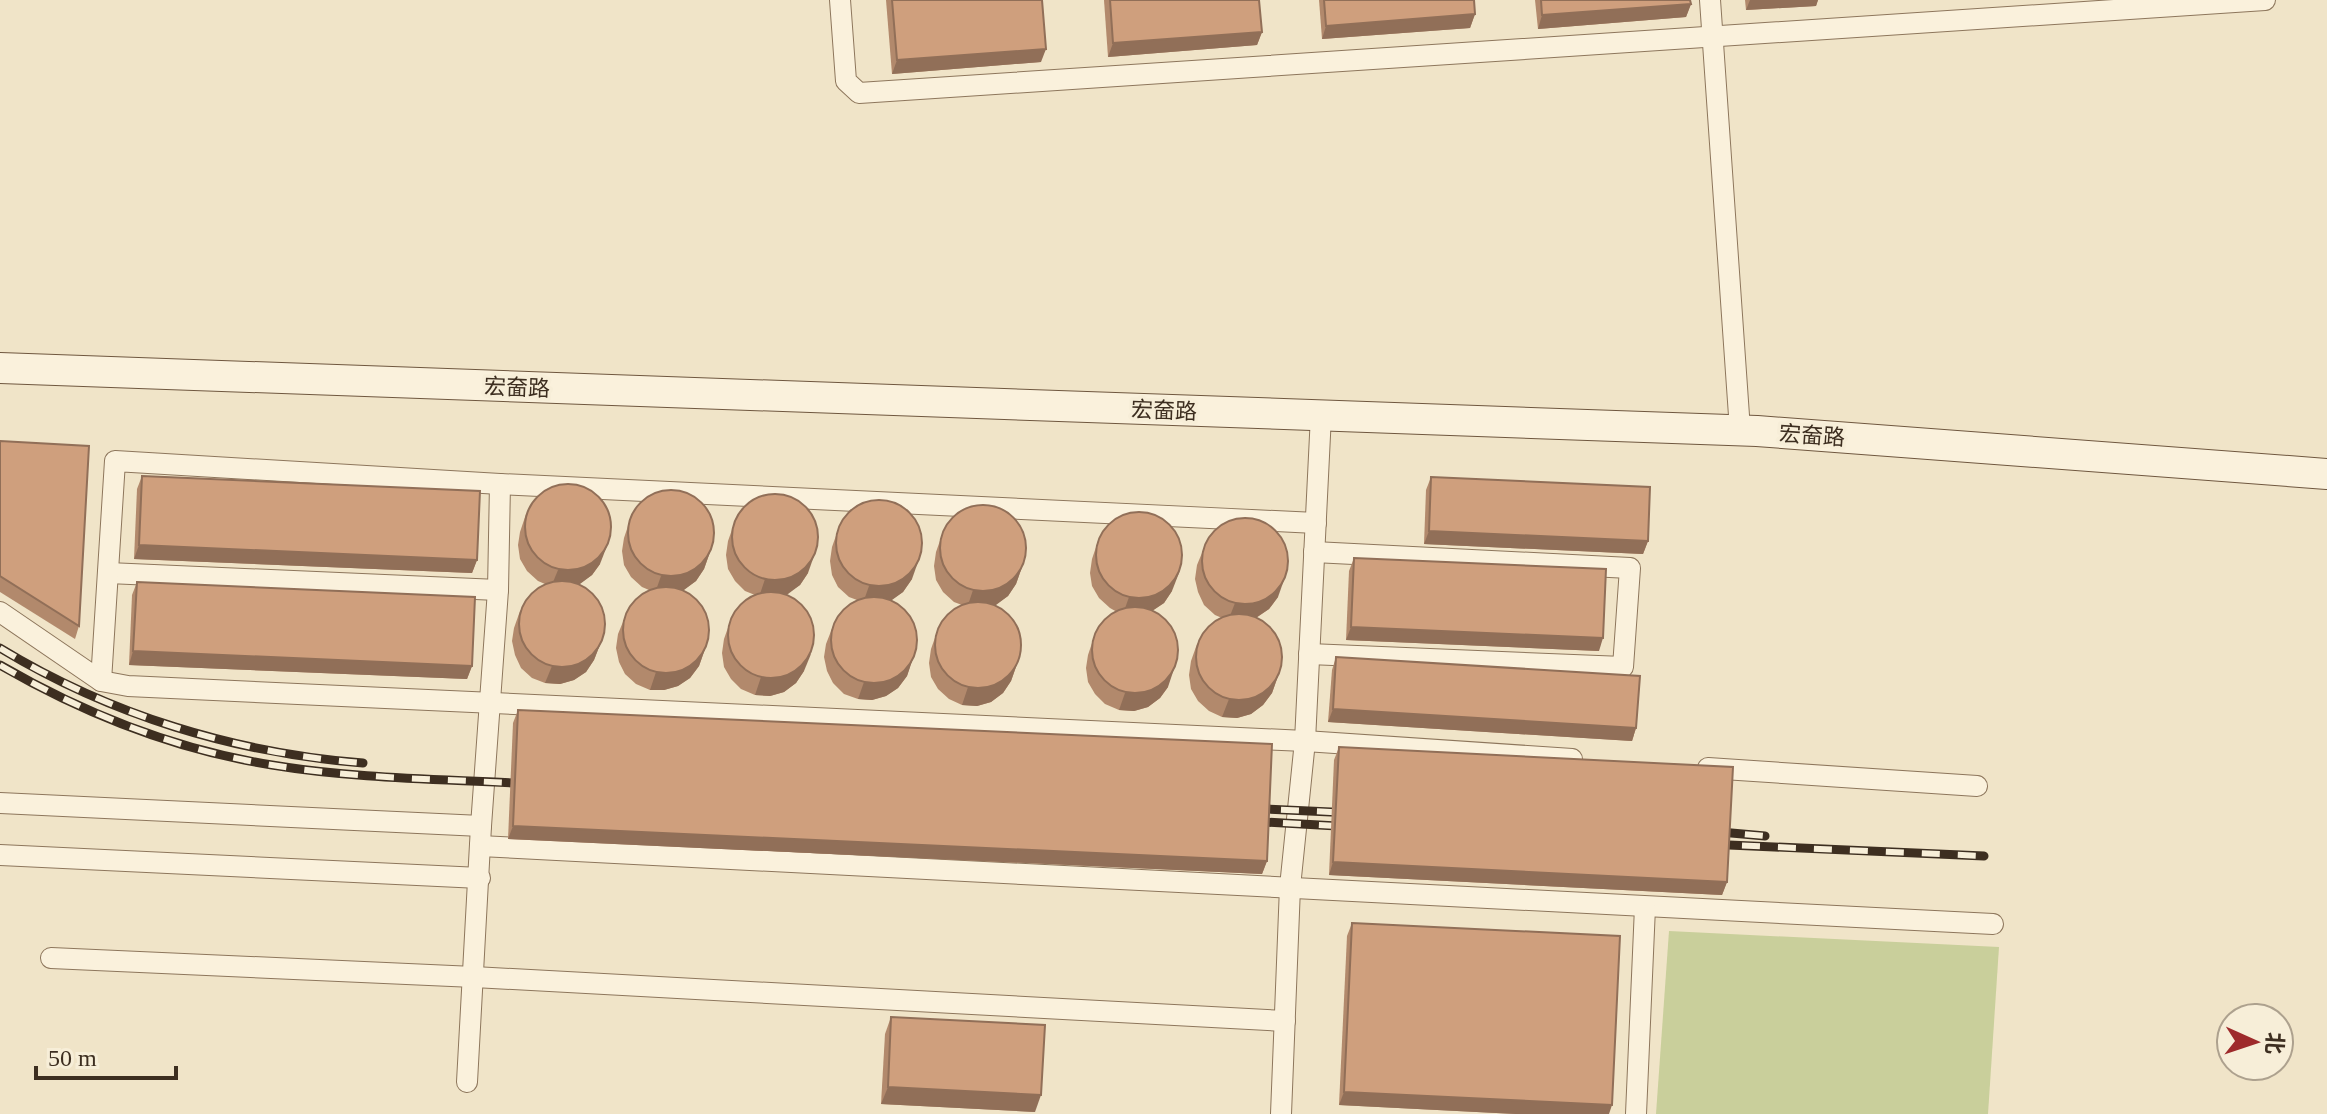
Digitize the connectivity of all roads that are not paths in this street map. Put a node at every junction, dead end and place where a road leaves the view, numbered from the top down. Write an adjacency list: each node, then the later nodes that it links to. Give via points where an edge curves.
1 (840, 0): 4 (street, via 846,81 859,93)
2 (1710, 0): 4 (street)
3 (2265, 0): 4 (street)
4 (1713, 36): 7 (street)
5 (0, 368): 6 (street, 宏奤路)
6 (1321, 415): 7 (street, 宏奤路); 10 (street)
7 (1740, 430): 8 (street, 宏奤路)
8 (2327, 474)
9 (500, 484): 10 (street); 12 (street, via 115,461); 13 (street)
10 (1316, 523): 11 (street)
11 (1314, 552): 15 (street); 15 (street, via 1630,568 1623,667)
12 (108, 573): 13 (street); 16 (street)
13 (498, 590): 17 (street)
14 (0, 612): 16 (street)
15 (1309, 654): 18 (street)
16 (101, 681): 17 (street)
17 (490, 702): 18 (street); 23 (street)
18 (1305, 741): 19 (street); 26 (street)
19 (1586, 760)
20 (1695, 767): 21 (street)
21 (1977, 786)
22 (0, 803): 23 (street)
23 (481, 836): 25 (street); 26 (street)
24 (0, 855): 25 (street)
25 (480, 878): 30 (street)
26 (1290, 887): 27 (street); 31 (street)
27 (1645, 907): 28 (street); 34 (street)
28 (1993, 924)
29 (51, 958): 30 (street)
30 (474, 977): 31 (street); 32 (street)
31 (1285, 1021): 33 (street)
32 (467, 1082)
33 (1281, 1114)
34 (1636, 1114)

